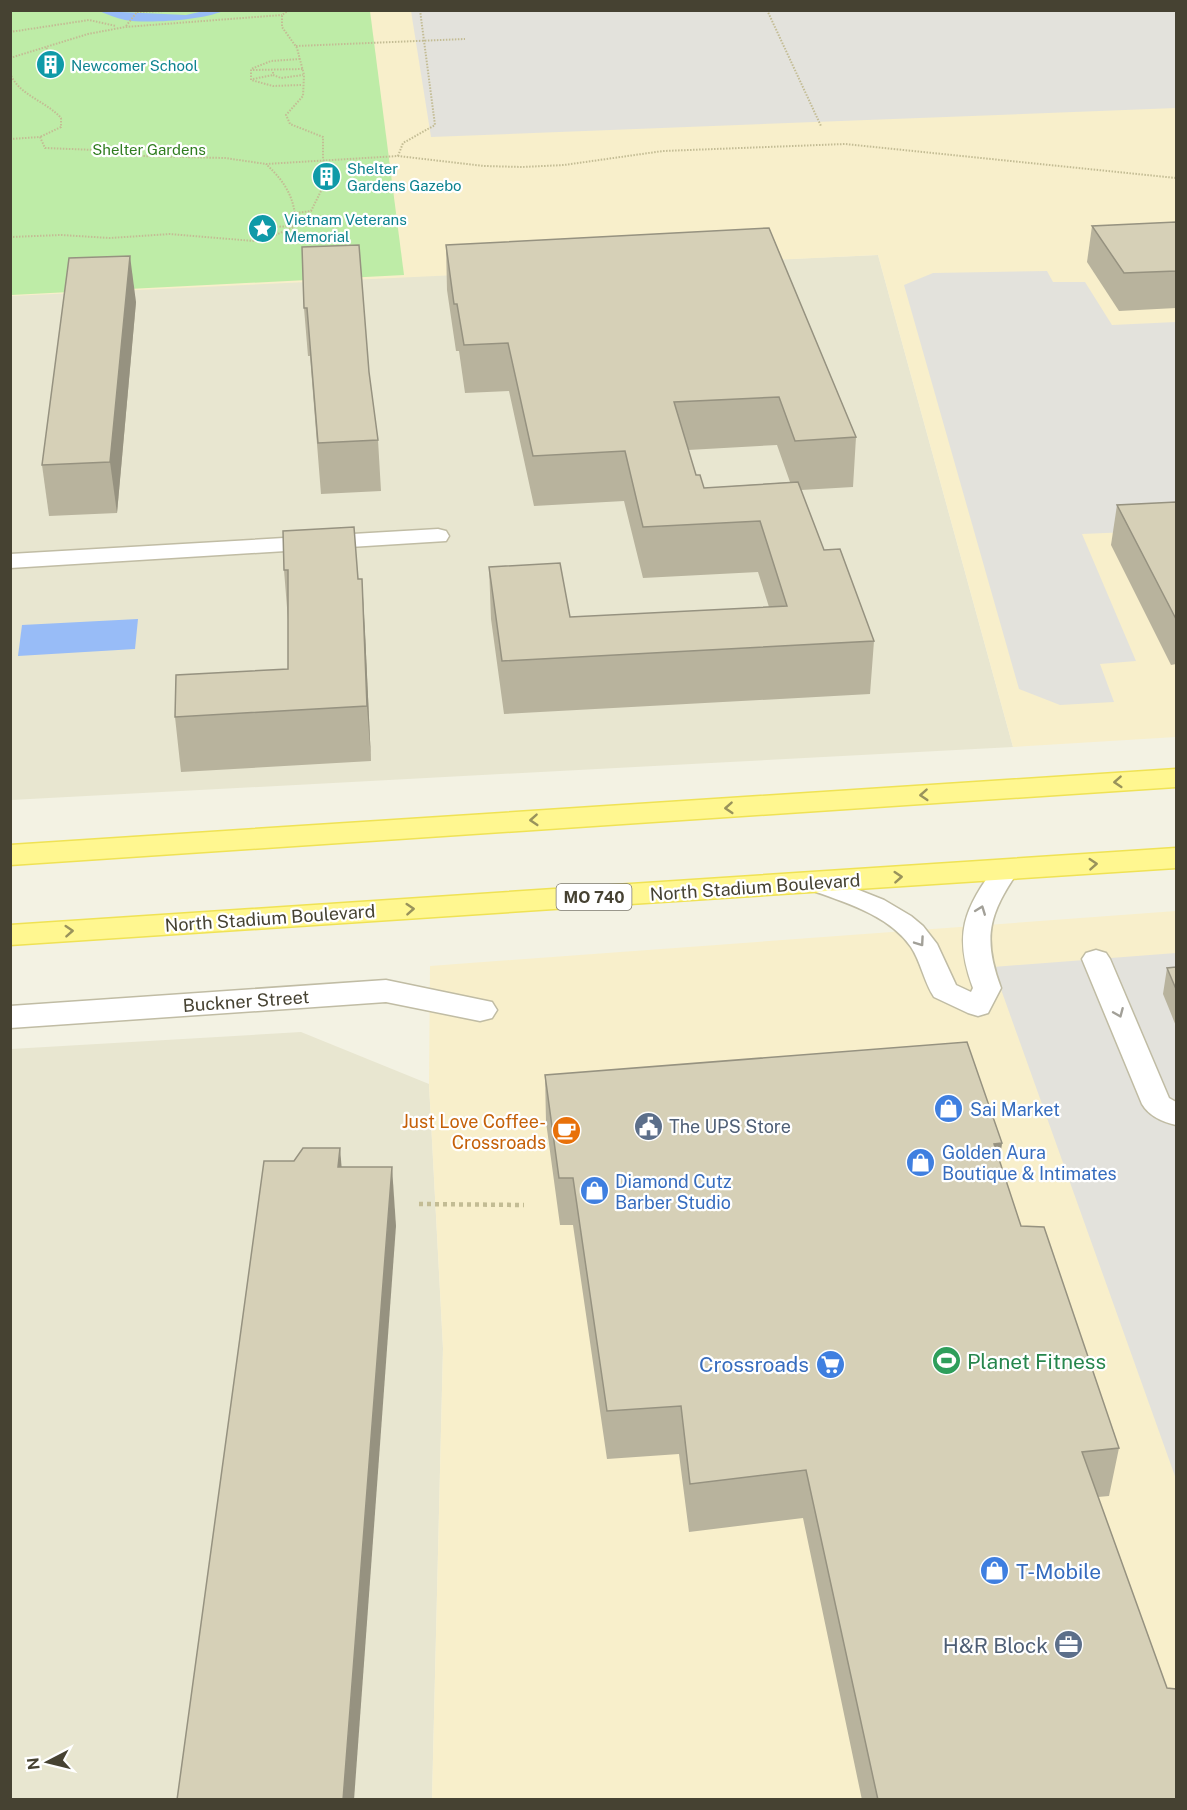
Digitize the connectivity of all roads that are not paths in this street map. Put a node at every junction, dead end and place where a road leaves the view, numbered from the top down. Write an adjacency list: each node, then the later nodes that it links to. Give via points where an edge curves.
1 (438, 536): 2 (lane)
2 (10, 561)
3 (1176, 778): 4 (main road, one-way to 4)
4 (10, 855)
5 (1176, 858): 6 (main road, North Stadium Boulevard / MO 740, one-way to 5)
6 (1006, 870): 7 (main road, North Stadium Boulevard / MO 740, one-way to 6); 7 (lane, one-way to 6, via 879,908 909,927 924,945 944,991 978,1006 987,987 978,968 976,923 982,905)
7 (816, 883): 8 (main road, North Stadium Boulevard / MO 740, one-way to 7)
8 (10, 936)
9 (1096, 959): 12 (lane, one-way to 12, via 1157,1104)
10 (480, 1010): 11 (street, Buckner Street, via 386,991)
11 (10, 1017)
12 (1176, 1115)

